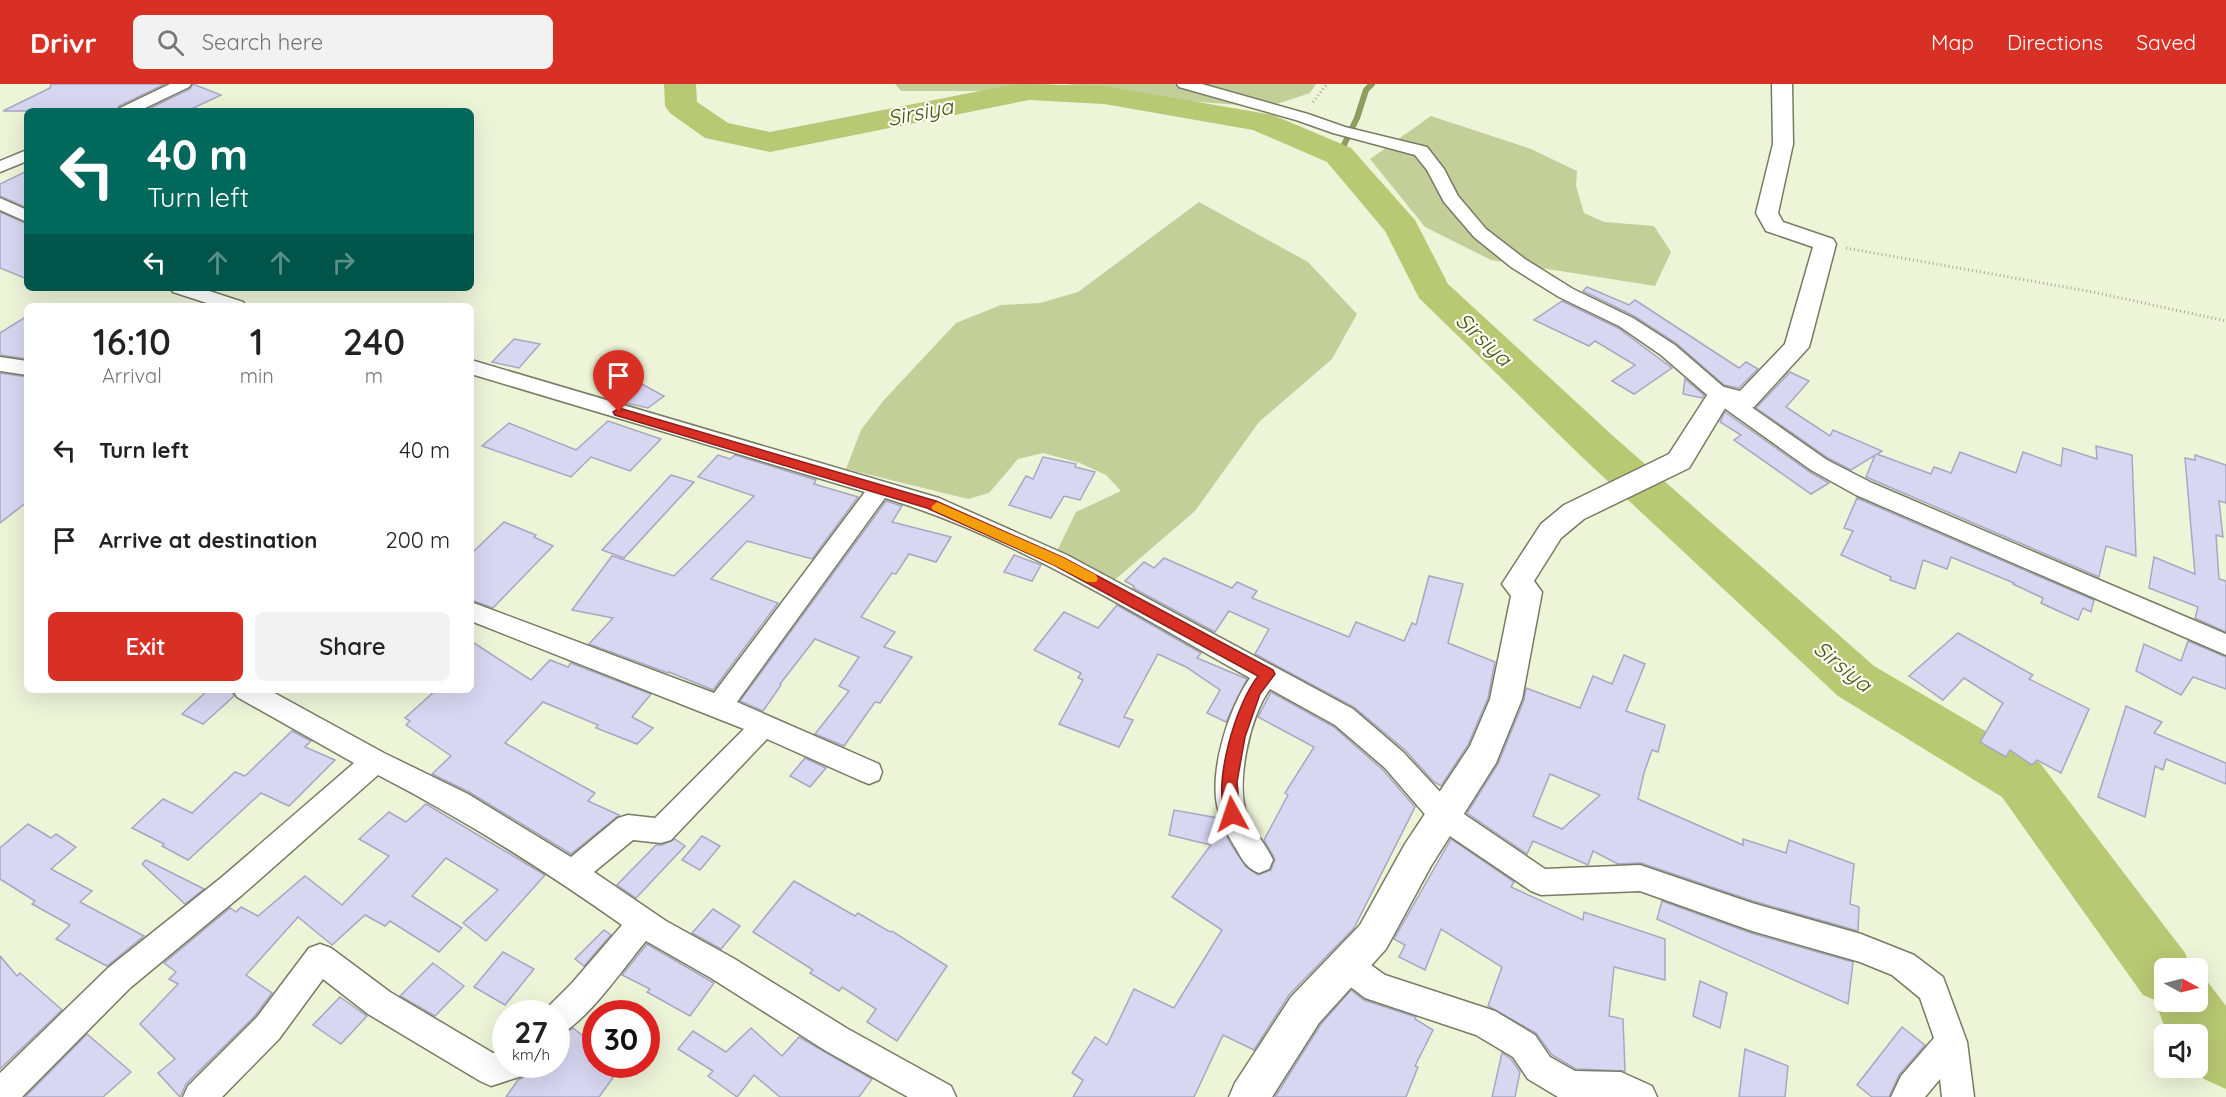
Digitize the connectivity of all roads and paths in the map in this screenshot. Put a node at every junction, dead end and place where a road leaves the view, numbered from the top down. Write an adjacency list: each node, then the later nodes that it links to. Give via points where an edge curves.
1 (183, 84): 4 (street)
2 (1185, 84): 16 (street, via 1421,151 1450,198 1480,233 1566,293 1626,322)
3 (1782, 84): 9 (street, via 1783,144 1767,213 1774,226)
4 (132, 108)
5 (24, 156): 6 (street)
6 (0, 167)
7 (0, 203): 8 (street)
8 (24, 215)
9 (1825, 244): 12 (path, via 2093,292); 16 (street, via 1797,347 1745,401)
10 (189, 291): 11 (street)
11 (227, 303)
12 (2226, 321)
13 (0, 364): 14 (street)
14 (24, 368)
15 (474, 368): 17 (street)
16 (1720, 395): 19 (street, via 1819,465 1864,489); 26 (street, via 1679,462 1574,512 1551,531 1518,584 1527,591 1506,699 1484,753)
17 (880, 489): 20 (street, via 931,504 1059,561); 22 (street)
18 (474, 612): 22 (street)
19 (2226, 645)
20 (1268, 674): 26 (street, via 1344,717 1394,760); 27 (street, via 1254,691 1246,710 1229,782 1232,814)
21 (251, 693): 24 (street)
22 (719, 706): 23 (street)
23 (763, 726): 25 (street); 28 (street, via 661,831 628,828)
24 (375, 761): 28 (street, via 458,802); 34 (street, via 119,978)
25 (869, 772)
26 (1444, 817): 30 (street, via 1418,855 1373,937); 32 (street, via 1541,882 1640,879 1861,948 1903,965 1932,988)
27 (1259, 860)
28 (572, 873): 29 (street)
29 (643, 922): 31 (street); 36 (street, via 837,1041)
30 (1346, 965): 37 (street, via 1305,1010); 38 (street, via 1376,987 1484,1022 1524,1046 1539,1068 1572,1087 1621,1088)
31 (570, 1007)
32 (1951, 1042): 39 (street); 40 (street)
33 (492, 1070): 35 (street, via 379,1003 320,957 268,1028)
34 (0, 1096)
35 (199, 1097)
36 (940, 1097)
37 (1249, 1097)
38 (1641, 1097)
39 (1907, 1097)
40 (1958, 1097)

